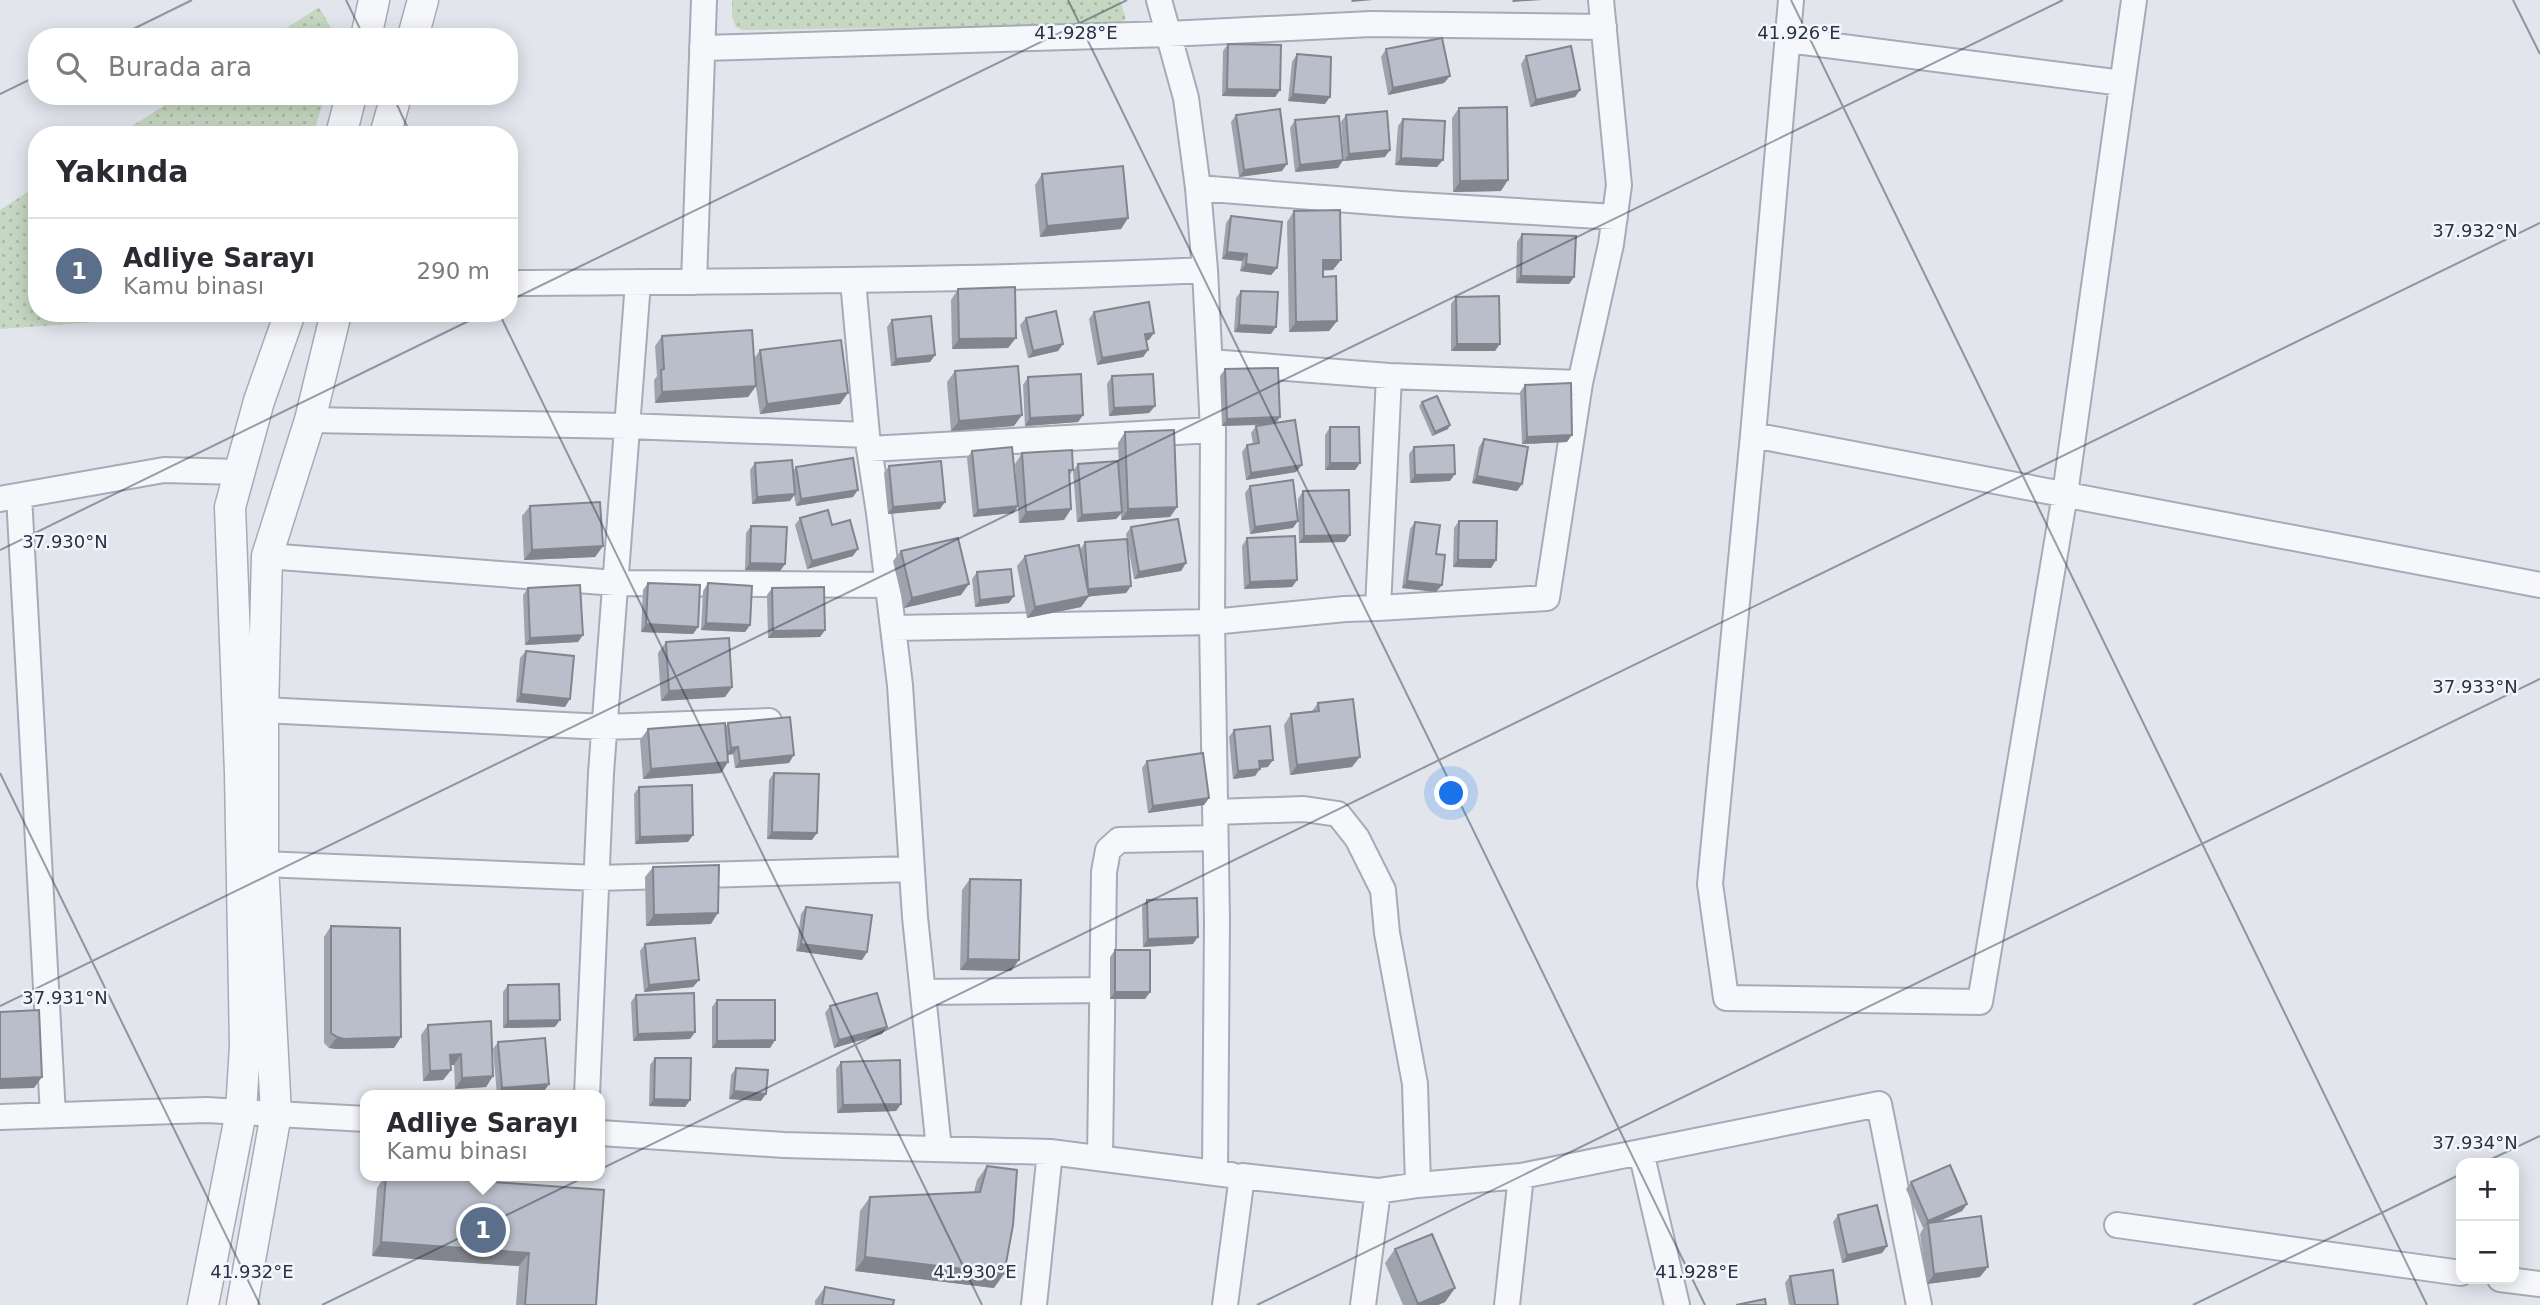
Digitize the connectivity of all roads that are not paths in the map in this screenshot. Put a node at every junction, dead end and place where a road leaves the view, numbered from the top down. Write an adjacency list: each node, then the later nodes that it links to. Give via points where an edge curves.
1 (374, 0): 9 (street)
2 (423, 0): 10 (street)
3 (705, 0): 13 (street)
4 (1159, 0): 11 (street)
5 (1601, 0): 8 (street)
6 (1791, 0): 12 (street)
7 (2134, 0): 14 (street)
8 (1604, 27): 11 (street, via 1371,24); 20 (street, via 1619,185)
9 (368, 28)
10 (415, 28)
11 (1168, 33): 13 (street); 19 (street, via 1186,98)
12 (1787, 40): 14 (street); 34 (street)
13 (702, 48): 24 (street)
14 (2122, 83): 37 (street)
15 (349, 105): 17 (street)
16 (393, 105): 18 (street)
17 (343, 126)
18 (388, 126)
19 (1198, 188): 20 (street); 21 (street)
20 (1615, 217): 30 (street)
21 (1205, 270): 22 (street); 28 (street)
22 (853, 281): 24 (street); 35 (street)
23 (638, 282): 24 (street); 25 (street); 32 (street)
24 (694, 282)
25 (518, 283)
26 (287, 322): 36 (street)
27 (334, 322): 31 (street)
28 (1210, 362): 29 (street); 33 (street)
29 (1389, 376): 30 (street); 43 (street)
30 (1580, 383): 43 (street, via 1547,598)
31 (310, 420): 32 (street); 39 (street)
32 (627, 426): 35 (street); 40 (street)
33 (1213, 430): 35 (street); 44 (street)
34 (1753, 435): 37 (street); 37 (street, via 1710,884 1726,998 1980,1002)
35 (868, 442): 42 (street)
36 (240, 472): 38 (street, via 163,470); 57 (street, via 230,508 245,1046)
37 (2065, 494): 41 (street)
38 (10, 497): 59 (street)
39 (267, 556): 40 (street); 46 (street)
40 (616, 583): 42 (street); 48 (street)
41 (2540, 584)
42 (888, 585): 45 (street)
43 (1378, 608): 44 (street)
44 (1212, 622): 45 (street); 49 (street)
45 (893, 628): 52 (street)
46 (263, 710): 48 (street); 51 (street)
47 (786, 721): 48 (street)
48 (605, 727): 53 (street)
49 (1215, 812): 50 (street); 70 (street, via 1304,809 1338,814 1368,857 1383,890 1415,1084)
50 (1215, 838): 54 (street, via 1119,840 1108,849); 67 (street)
51 (263, 864): 53 (street); 58 (street)
52 (912, 869): 53 (street); 55 (street)
53 (597, 878): 56 (street)
54 (1103, 990): 55 (street); 66 (street)
55 (923, 992): 63 (street)
56 (587, 1090)
57 (241, 1112): 58 (street); 59 (street); 76 (street)
58 (276, 1114): 61 (street); 77 (street)
59 (53, 1115): 60 (street)
60 (0, 1117)
61 (360, 1119)
62 (605, 1133): 63 (street)
63 (939, 1149): 64 (street)
64 (1049, 1152): 66 (street); 78 (street)
65 (1641, 1152): 69 (street); 82 (street); 83 (street, via 1880,1104)
66 (1100, 1158): 67 (street)
67 (1215, 1173): 68 (street)
68 (1242, 1176): 71 (street); 79 (street)
69 (1521, 1176): 70 (street); 81 (street)
70 (1418, 1185): 71 (street)
71 (1378, 1191): 80 (street)
72 (2117, 1225): 73 (street)
73 (2456, 1272)
74 (2519, 1281): 75 (street)
75 (2540, 1284)
76 (203, 1305)
77 (242, 1305)
78 (1034, 1305)
79 (1225, 1305)
80 (1363, 1305)
81 (1507, 1305)
82 (1677, 1305)
83 (1919, 1305)

